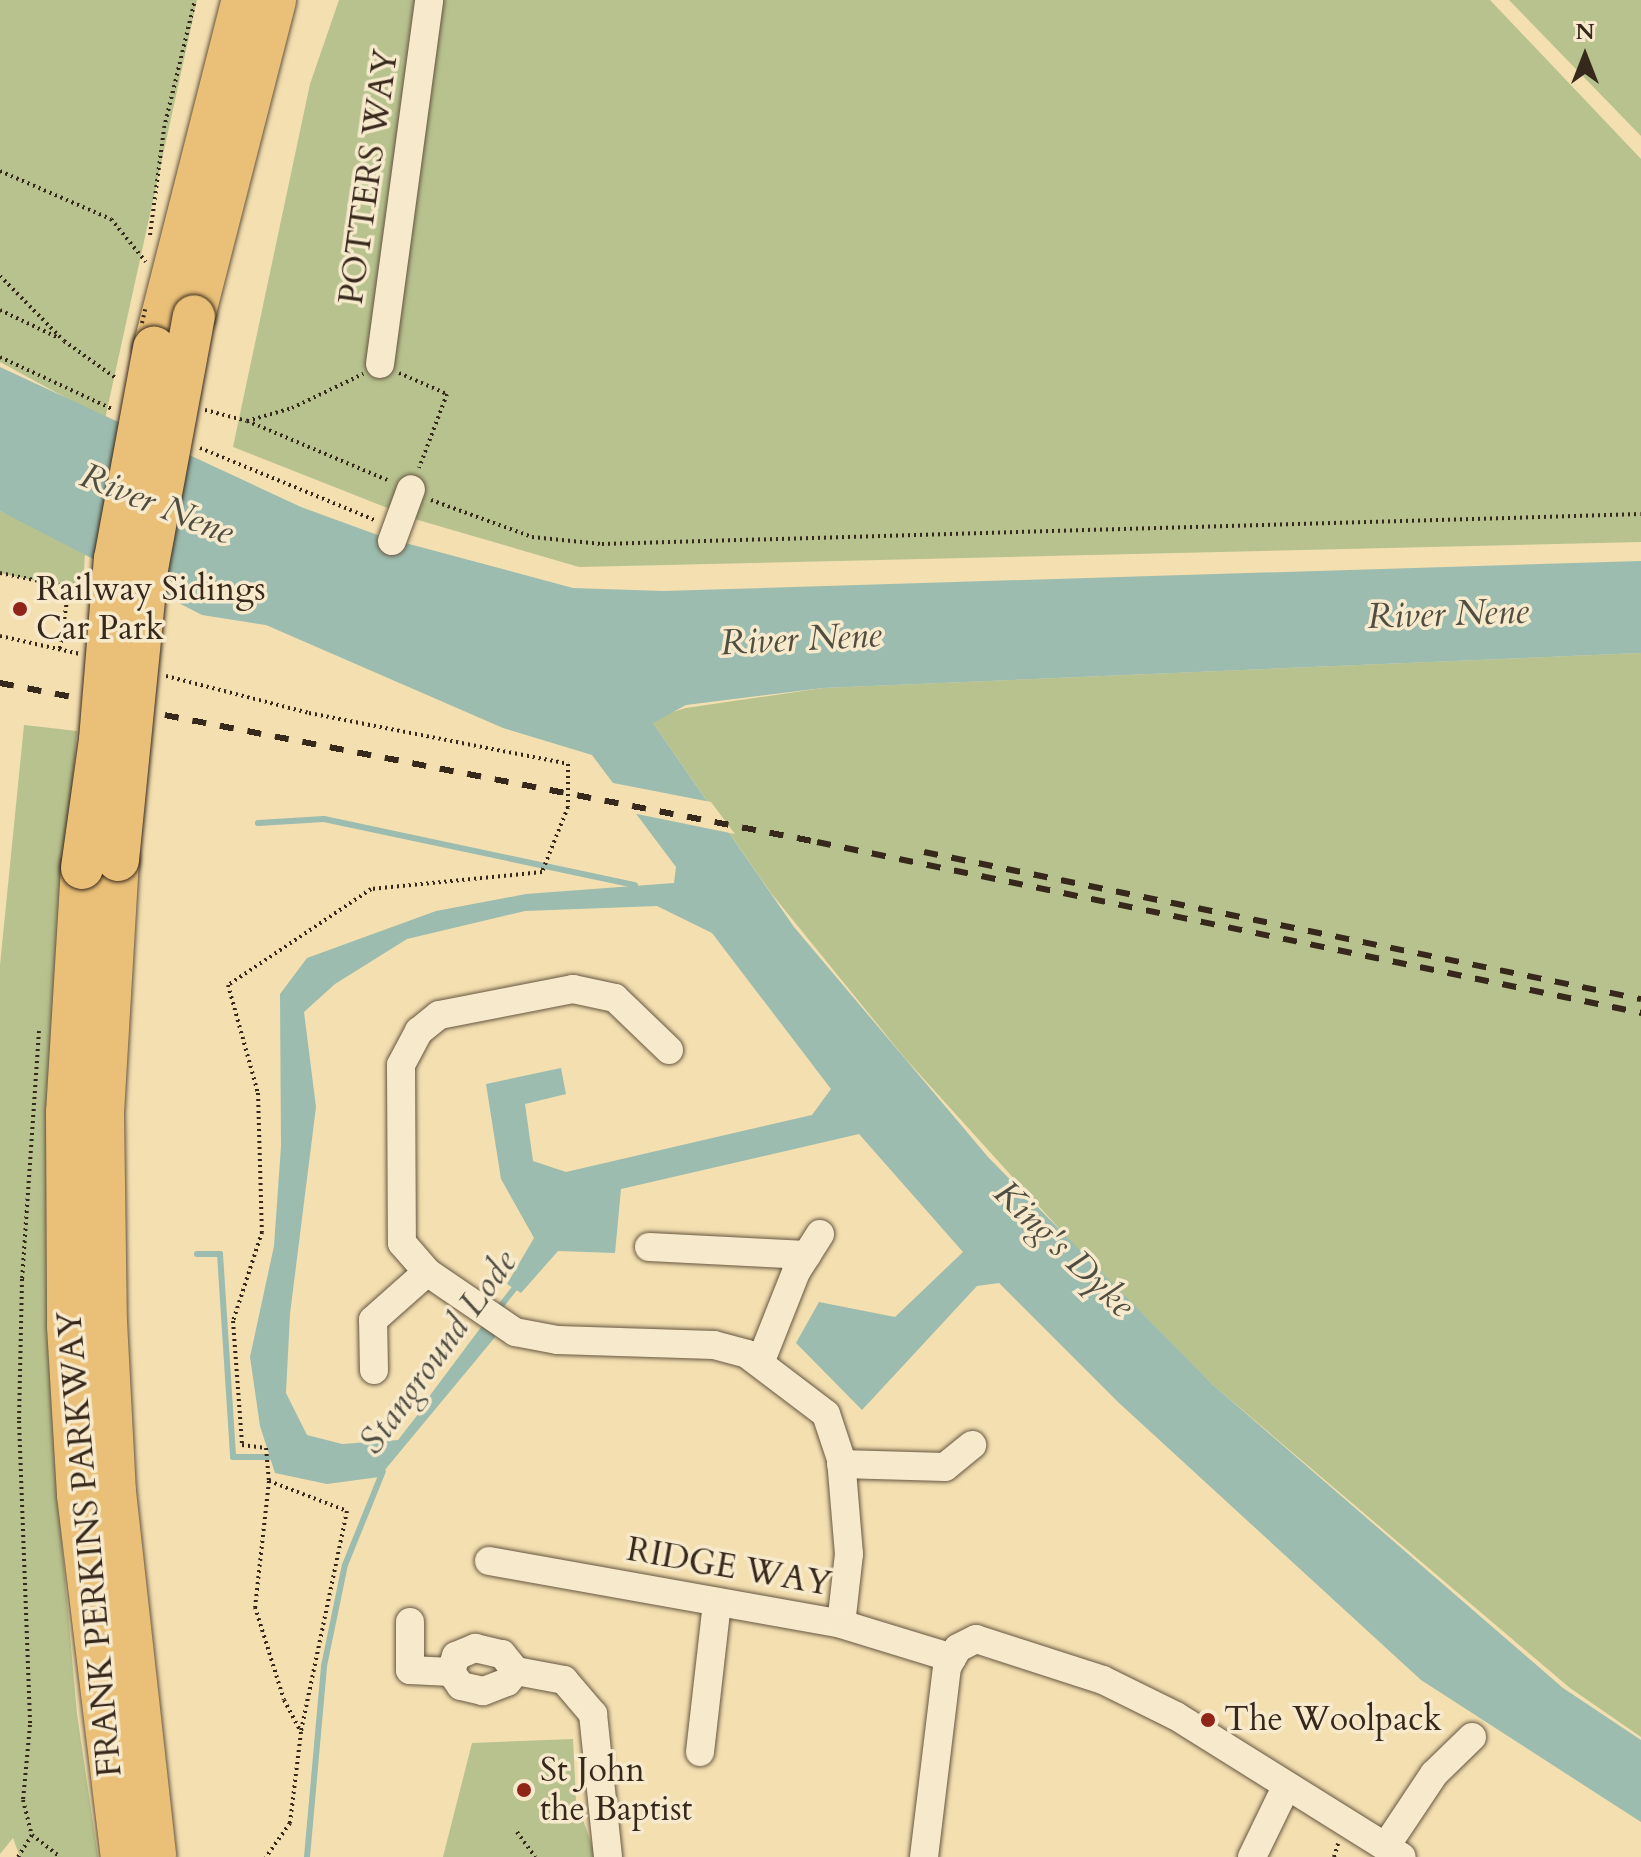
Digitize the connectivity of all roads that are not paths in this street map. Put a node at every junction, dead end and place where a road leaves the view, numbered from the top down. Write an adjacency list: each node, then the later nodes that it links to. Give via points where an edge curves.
1 (243, 0): 7 (highway, FRANK PERKINS PARKWAY, bridge, via 154,348 115,559 100,740)
2 (275, 0): 7 (highway, FRANK PERKINS PARKWAY, bridge, via 194,316)
3 (429, 0): 4 (street, POTTERS WAY)
4 (380, 364)
5 (411, 489): 6 (street)
6 (392, 541)
7 (100, 864): 26 (highway, FRANK PERKINS PARKWAY, via 67,1112 68,1326 78,1495); 27 (highway, FRANK PERKINS PARKWAY, via 105,1306 117,1507)
8 (669, 1050): 10 (street, via 615,998 573,989 439,1015 419,1031 401,1065 402,1243)
9 (649, 1247): 11 (street, via 814,1244)
10 (427, 1272): 11 (street, via 515,1332 557,1340 714,1345); 12 (street, via 373,1320)
11 (760, 1363): 14 (street, via 826,1414)
12 (374, 1370)
13 (972, 1445): 14 (street, via 945,1467)
14 (841, 1464): 18 (street, via 849,1554)
15 (489, 1561): 16 (street, RIDGE WAY)
16 (717, 1602): 18 (street, RIDGE WAY); 23 (street)
17 (410, 1622): 21 (street, via 410,1670)
18 (841, 1624): 19 (street, RIDGE WAY)
19 (952, 1658): 24 (street, via 976,1639 1103,1680 1176,1716); 29 (street)
20 (516, 1671): 21 (street, via 507,1682 483,1691 461,1686); 21 (street, via 502,1654 475,1648 456,1656); 28 (street, via 564,1680 593,1714)
21 (451, 1672)
22 (1472, 1737): 25 (street, via 1434,1774)
23 (700, 1752)
24 (1286, 1787): 25 (street); 30 (street)
25 (1394, 1852)
26 (122, 1857)
27 (155, 1857)
28 (608, 1857)
29 (924, 1857)
30 (1252, 1857)

